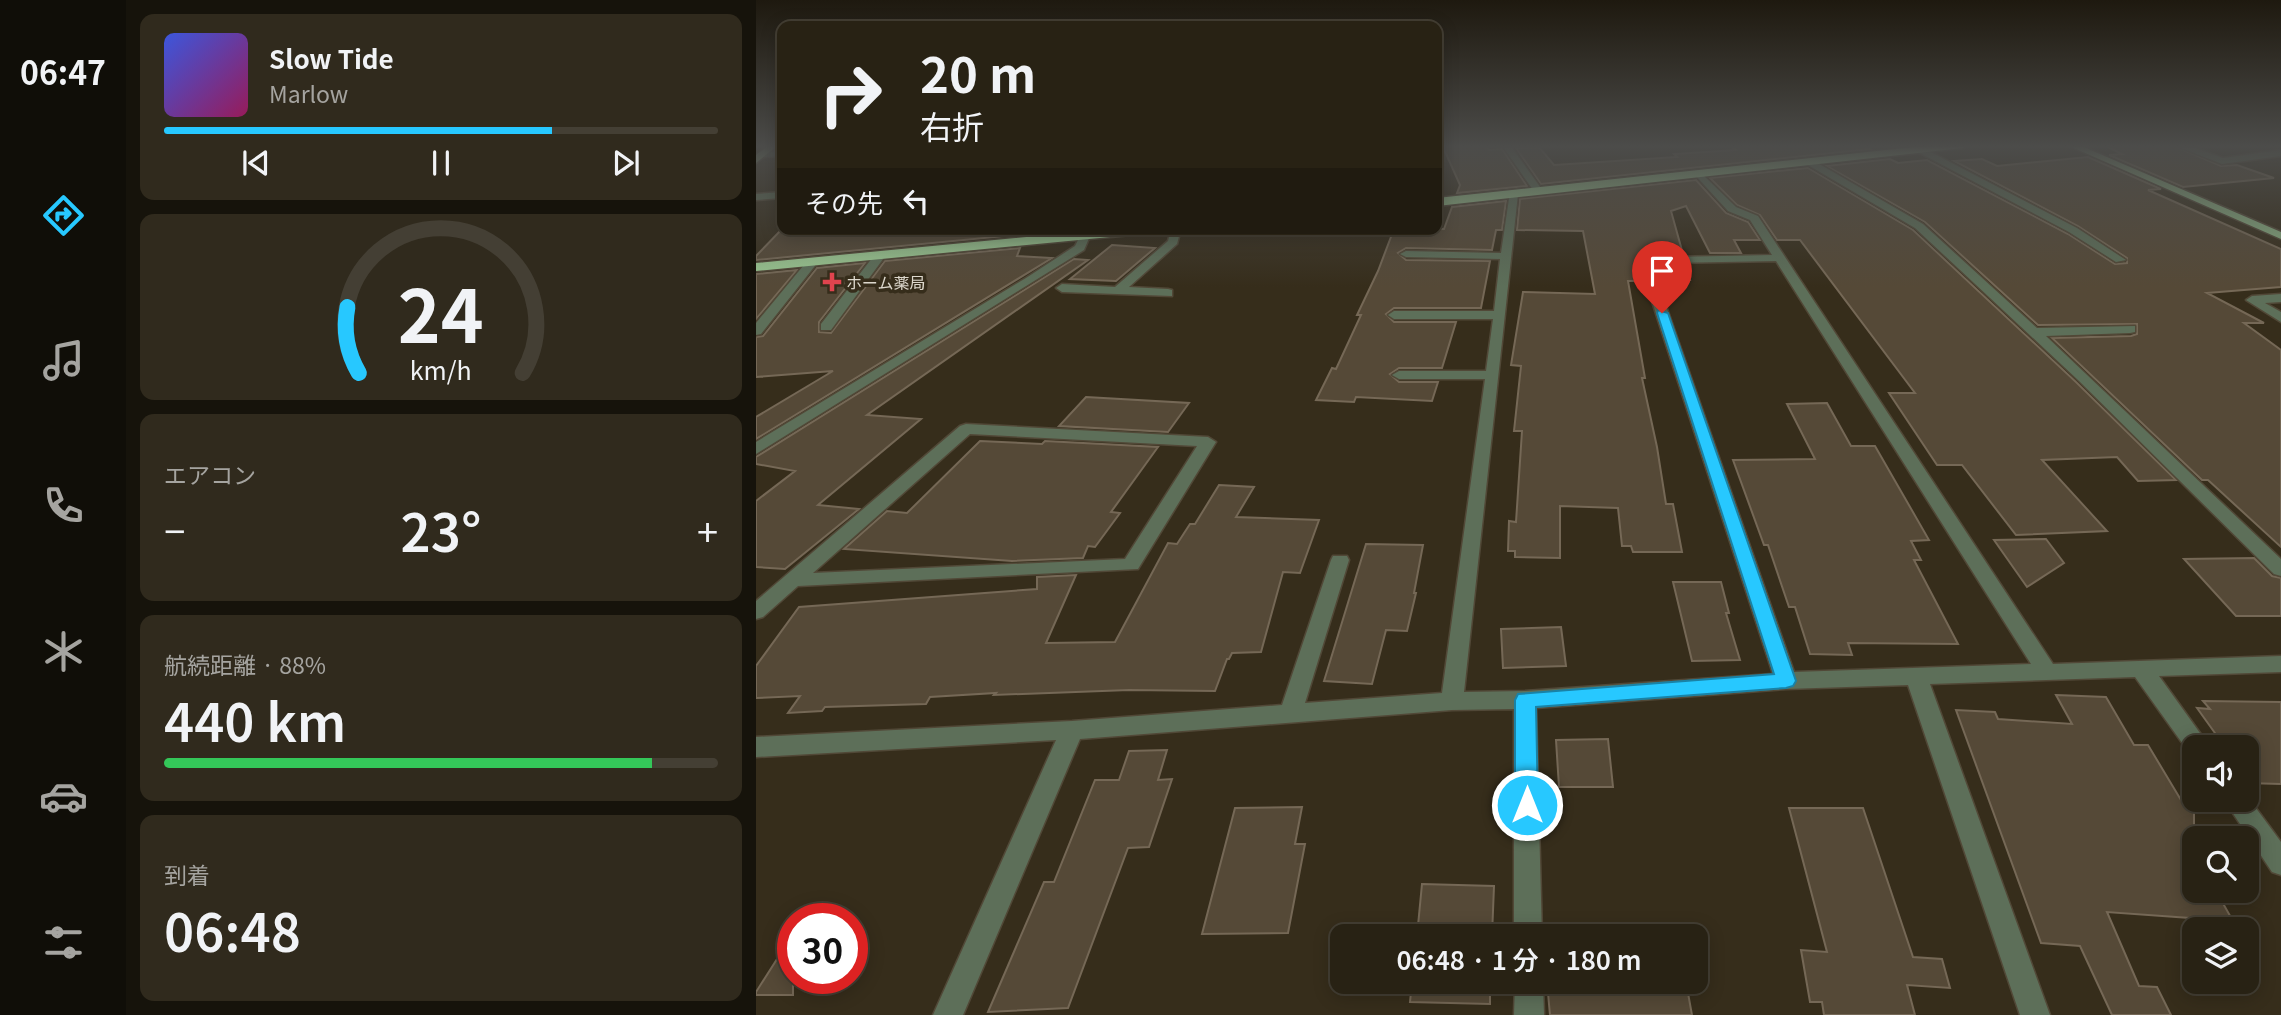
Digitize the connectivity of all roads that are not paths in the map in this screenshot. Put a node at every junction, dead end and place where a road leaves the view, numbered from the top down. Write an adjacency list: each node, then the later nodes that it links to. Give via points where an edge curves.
1 (1527, 192): 6 (highway)
2 (1716, 192): 17 (street, via 1732,209 1754,218)
3 (1861, 192): 33 (street, via 1919,226)
4 (2001, 192): 19 (street)
5 (2180, 192): 13 (main road)
6 (1513, 194): 9 (highway); 16 (street)
7 (777, 195): 8 (street)
8 (756, 197)
9 (1442, 201)
10 (1090, 235): 12 (highway)
11 (1175, 235): 24 (street, via 1173,242)
12 (1086, 236): 15 (highway); 36 (street, via 1080,248 1030,281)
13 (2281, 236)
14 (1406, 254): 16 (street)
15 (880, 255): 20 (highway); 30 (street)
16 (1505, 256): 27 (street)
17 (1780, 258): 18 (street); 43 (street)
18 (1670, 260)
19 (2120, 260)
20 (812, 262): 21 (highway); 32 (street)
21 (756, 267)
22 (1653, 286): 45 (street)
23 (1062, 288): 24 (street)
24 (1118, 291): 25 (street)
25 (1168, 293)
26 (2281, 298): 29 (street, via 2252,300)
27 (1500, 314): 28 (street); 35 (street)
28 (1394, 315)
29 (2281, 318)
30 (826, 327)
31 (2130, 329): 33 (street)
32 (756, 331)
33 (2034, 332): 38 (street)
34 (1399, 375): 35 (street)
35 (1493, 375): 47 (street)
36 (756, 449)
37 (1340, 561): 48 (street)
38 (2281, 570)
39 (794, 580): 39 (street, via 1132,565 1208,442 966,429); 40 (street)
40 (756, 612)
41 (2281, 664): 42 (street)
42 (2142, 670): 43 (street); 50 (street)
43 (2048, 673): 44 (street)
44 (1916, 676): 45 (street); 58 (street)
45 (1786, 681): 46 (street)
46 (1525, 700): 47 (street); 54 (street)
47 (1452, 701): 48 (street)
48 (1291, 712): 49 (street)
49 (1072, 730): 51 (street); 56 (street)
50 (2189, 735)
51 (756, 747)
52 (2245, 812): 53 (street)
53 (2281, 863)
54 (1528, 924)
55 (1528, 994): 57 (street)
56 (948, 1015)
57 (1529, 1015)
58 (2035, 1015)

